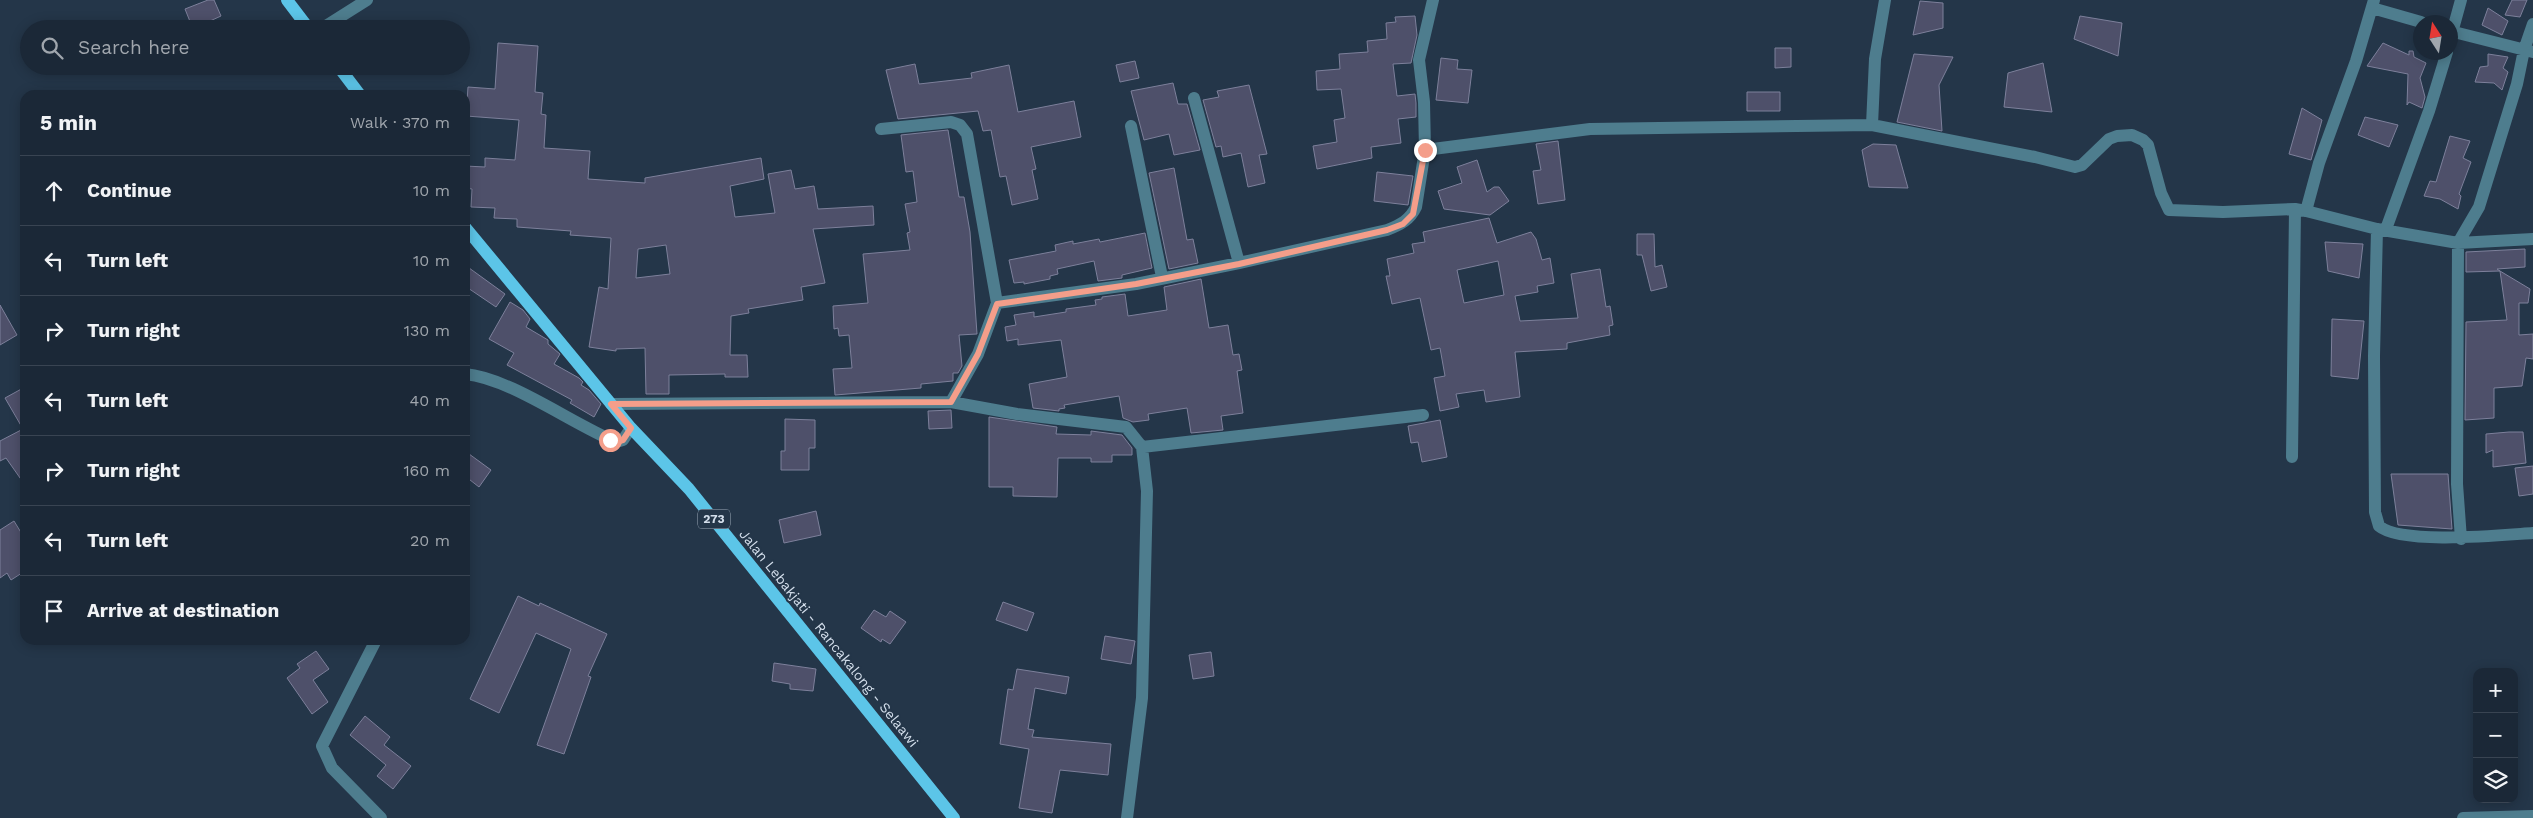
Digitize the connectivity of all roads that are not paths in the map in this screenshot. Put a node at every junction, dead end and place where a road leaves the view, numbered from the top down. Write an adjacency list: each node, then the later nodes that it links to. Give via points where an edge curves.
1 (287, 0): 9 (main road)
2 (367, 0): 10 (street)
3 (1433, 0): 21 (street, via 1419,60)
4 (1885, 0): 18 (street, via 1875,59)
5 (2461, 0): 7 (street)
6 (2373, 4): 8 (street); 22 (street)
7 (2457, 15)
8 (2413, 19)
9 (302, 20)
10 (335, 20)
11 (2533, 24): 13 (street)
12 (2458, 36): 13 (street)
13 (2528, 51): 26 (street, via 2479,207)
14 (2445, 60): 23 (street, via 2429,111)
15 (345, 75): 16 (main road)
16 (356, 90)
17 (1194, 98): 27 (street)
18 (1872, 125): 21 (street, via 1590,129); 22 (street, via 2035,156 2075,167 2082,165 2109,140 2132,135 2148,145 2169,210)
19 (1131, 126): 28 (street)
20 (881, 128): 29 (street, via 951,122 960,125 967,134)
21 (1425, 150): 27 (street, via 1416,207 1403,224)
22 (2301, 210): 23 (street); 36 (street)
23 (2382, 229): 26 (street); 38 (street, via 2374,356 2376,520 2390,533)
24 (470, 233): 32 (main road, Jalan Lebakjati - Rancakalong - Selaawi / 273)
25 (2533, 240): 26 (street)
26 (2458, 243): 38 (street, via 2457,484)
27 (1239, 264): 28 (street)
28 (1162, 277): 29 (street, via 1136,284)
29 (997, 304): 31 (street, via 978,354)
30 (470, 374): 34 (street, via 499,383 616,442 623,440)
31 (951, 402): 32 (street); 35 (street, via 1017,414 1126,427)
32 (611, 404): 34 (main road, Jalan Lebakjati - Rancakalong - Selaawi / 273)
33 (1423, 415): 35 (street)
34 (631, 428): 42 (main road, Jalan Lebakjati - Rancakalong - Selaawi / 273, via 689,489)
35 (1142, 447): 43 (street, via 1147,491 1142,698)
36 (2292, 458)
37 (2533, 533): 38 (street)
38 (2461, 539)
39 (373, 645): 41 (street, via 322,746 332,768)
40 (2533, 816): 44 (street)
41 (381, 818)
42 (954, 818)
43 (1127, 818)
44 (2463, 818)

